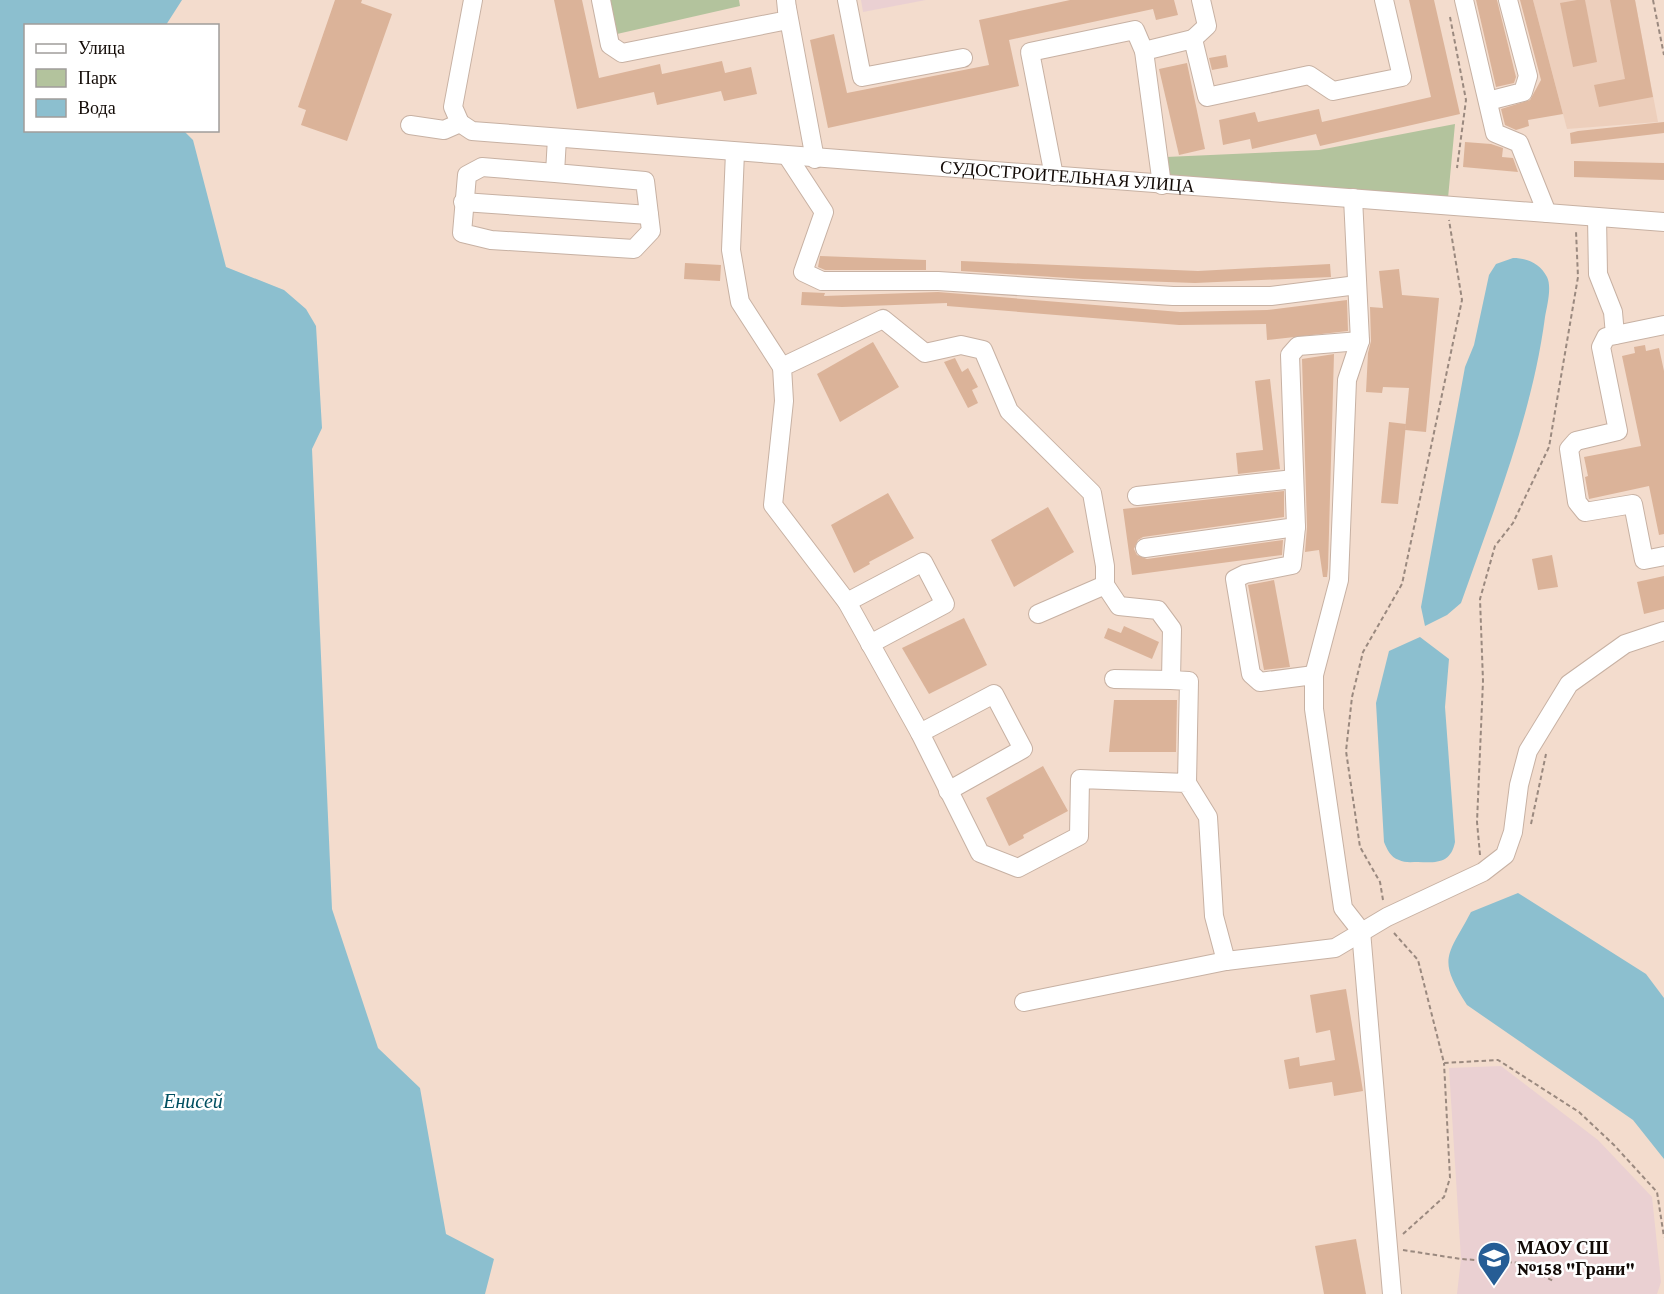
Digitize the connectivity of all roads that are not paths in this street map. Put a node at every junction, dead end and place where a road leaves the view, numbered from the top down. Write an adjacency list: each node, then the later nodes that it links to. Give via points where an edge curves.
1 (473, 0): 15 (street, via 453,107)
2 (601, 0): 9 (street, via 610,45 622,53)
3 (786, 0): 9 (street)
4 (847, 0): 12 (street, via 862,77)
5 (1200, 0): 10 (street, via 1207,26)
6 (1384, 0): 10 (street, via 1402,77 1333,91 1310,75 1207,97)
7 (1508, 0): 13 (street, via 1528,76 1523,92)
8 (1456, 6): 13 (street)
9 (788, 20): 19 (street)
10 (1193, 39): 11 (street)
11 (1144, 51): 21 (street, via 1135,30 1030,52); 22 (street)
12 (963, 57)
13 (1488, 101): 25 (street, via 1495,132 1519,143)
14 (410, 125): 15 (street, СУДОСТРОИТЕЛЬНАЯ УЛИЦА, via 444,130)
15 (466, 127): 16 (street, СУДОСТРОИТЕЛЬНАЯ УЛИЦА)
16 (557, 138): 17 (street, СУДОСТРОИТЕЛЬНАЯ УЛИЦА); 20 (street)
17 (735, 152): 18 (street, СУДОСТРОИТЕЛЬНАЯ УЛИЦА); 33 (street, via 731,250 740,302)
18 (788, 157): 19 (street, СУДОСТРОИТЕЛЬНАЯ УЛИЦА); 29 (street, via 824,212 803,272 822,281 938,282 1173,296 1271,296)
19 (814, 159): 21 (street, СУДОСТРОИТЕЛЬНАЯ УЛИЦА)
20 (555, 173): 24 (street, via 482,167 467,175); 26 (street, via 645,181)
21 (1054, 176): 22 (street, СУДОСТРОИТЕЛЬНАЯ УЛИЦА)
22 (1162, 184): 23 (street, СУДОСТРОИТЕЛЬНАЯ УЛИЦА)
23 (1353, 198): 25 (street, СУДОСТРОИТЕЛЬНАЯ УЛИЦА); 29 (street)
24 (463, 202): 26 (street); 26 (street, via 462,233 491,240 634,249 651,231)
25 (1547, 213): 27 (street, СУДОСТРОИТЕЛЬНАЯ УЛИЦА)
26 (649, 215)
27 (1597, 217): 28 (street, СУДОСТРОИТЕЛЬНАЯ УЛИЦА); 31 (street, via 1598,274 1613,312)
28 (1664, 222)
29 (1356, 285): 32 (street)
30 (1664, 325): 31 (street)
31 (1615, 335): 38 (street, via 1606,337 1601,347 1618,431 1576,441 1569,449 1577,502 1585,512 1633,504 1644,560)
32 (1360, 341): 34 (street, via 1298,346 1290,355); 44 (street, via 1347,380 1339,580)
33 (782, 367): 39 (street, via 883,319 926,353 961,345 983,350 1009,411 1092,494); 40 (street, via 784,401 773,506)
34 (1294, 478): 35 (street); 36 (street)
35 (1137, 496)
36 (1296, 527): 37 (street); 44 (street, via 1292,565 1235,579 1251,674 1260,681)
37 (1145, 548)
38 (1664, 556)
39 (1105, 585): 41 (street); 46 (street, via 1119,606 1158,610 1172,629)
40 (846, 602): 43 (street); 43 (street, via 923,562 945,604)
41 (1038, 614)
42 (1664, 631): 50 (street, via 1625,644 1569,684 1528,751 1505,855 1483,872)
43 (870, 644): 47 (street)
44 (1314, 675): 50 (street, via 1314,709 1343,908)
45 (1114, 680): 46 (street)
46 (1171, 680): 48 (street, via 1189,681)
47 (920, 733): 49 (street); 49 (street, via 994,694 1023,749)
48 (1187, 783): 49 (street, via 1080,779 1079,836 1018,868 980,854); 51 (street, via 1208,818 1214,916)
49 (948, 791)
50 (1362, 931): 51 (street, via 1335,948); 53 (street)
51 (1226, 961): 52 (street)
52 (1024, 1002)
53 (1392, 1294)

